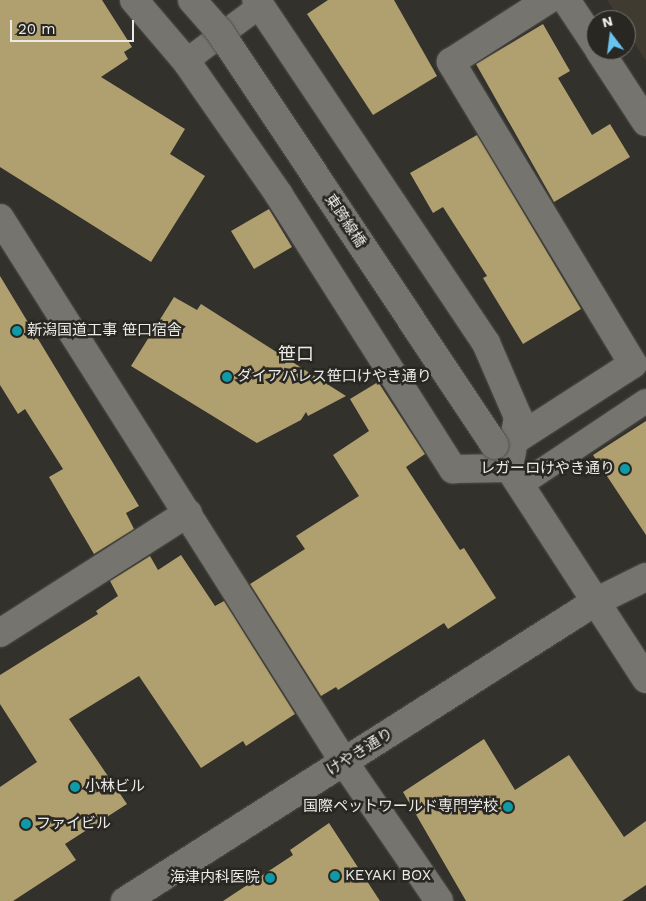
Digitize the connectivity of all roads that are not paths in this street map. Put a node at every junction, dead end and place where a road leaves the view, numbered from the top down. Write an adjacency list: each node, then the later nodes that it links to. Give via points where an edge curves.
1 (134, 0): 7 (street)
2 (192, 0): 12 (street, 東跨線橋, bridge, via 220,32)
3 (548, 0): 12 (street, via 451,62 633,364)
4 (566, 0): 6 (street)
5 (262, 2): 7 (lane); 12 (street, via 486,343 518,418)
6 (586, 31)
7 (186, 60): 12 (street, via 279,195 453,469)
8 (606, 60): 9 (street)
9 (646, 122)
10 (0, 218): 13 (street)
11 (646, 401): 12 (lane)
12 (509, 460): 15 (street, 東跨線橋)
13 (188, 513): 16 (street); 18 (street)
14 (646, 577): 15 (street, けやき通り)
15 (595, 602): 17 (street, 東跨線橋); 18 (street, けやき通り)
16 (0, 633)
17 (646, 679)
18 (344, 762): 19 (street, けやき通り); 20 (street)
19 (125, 901)
20 (438, 901)

